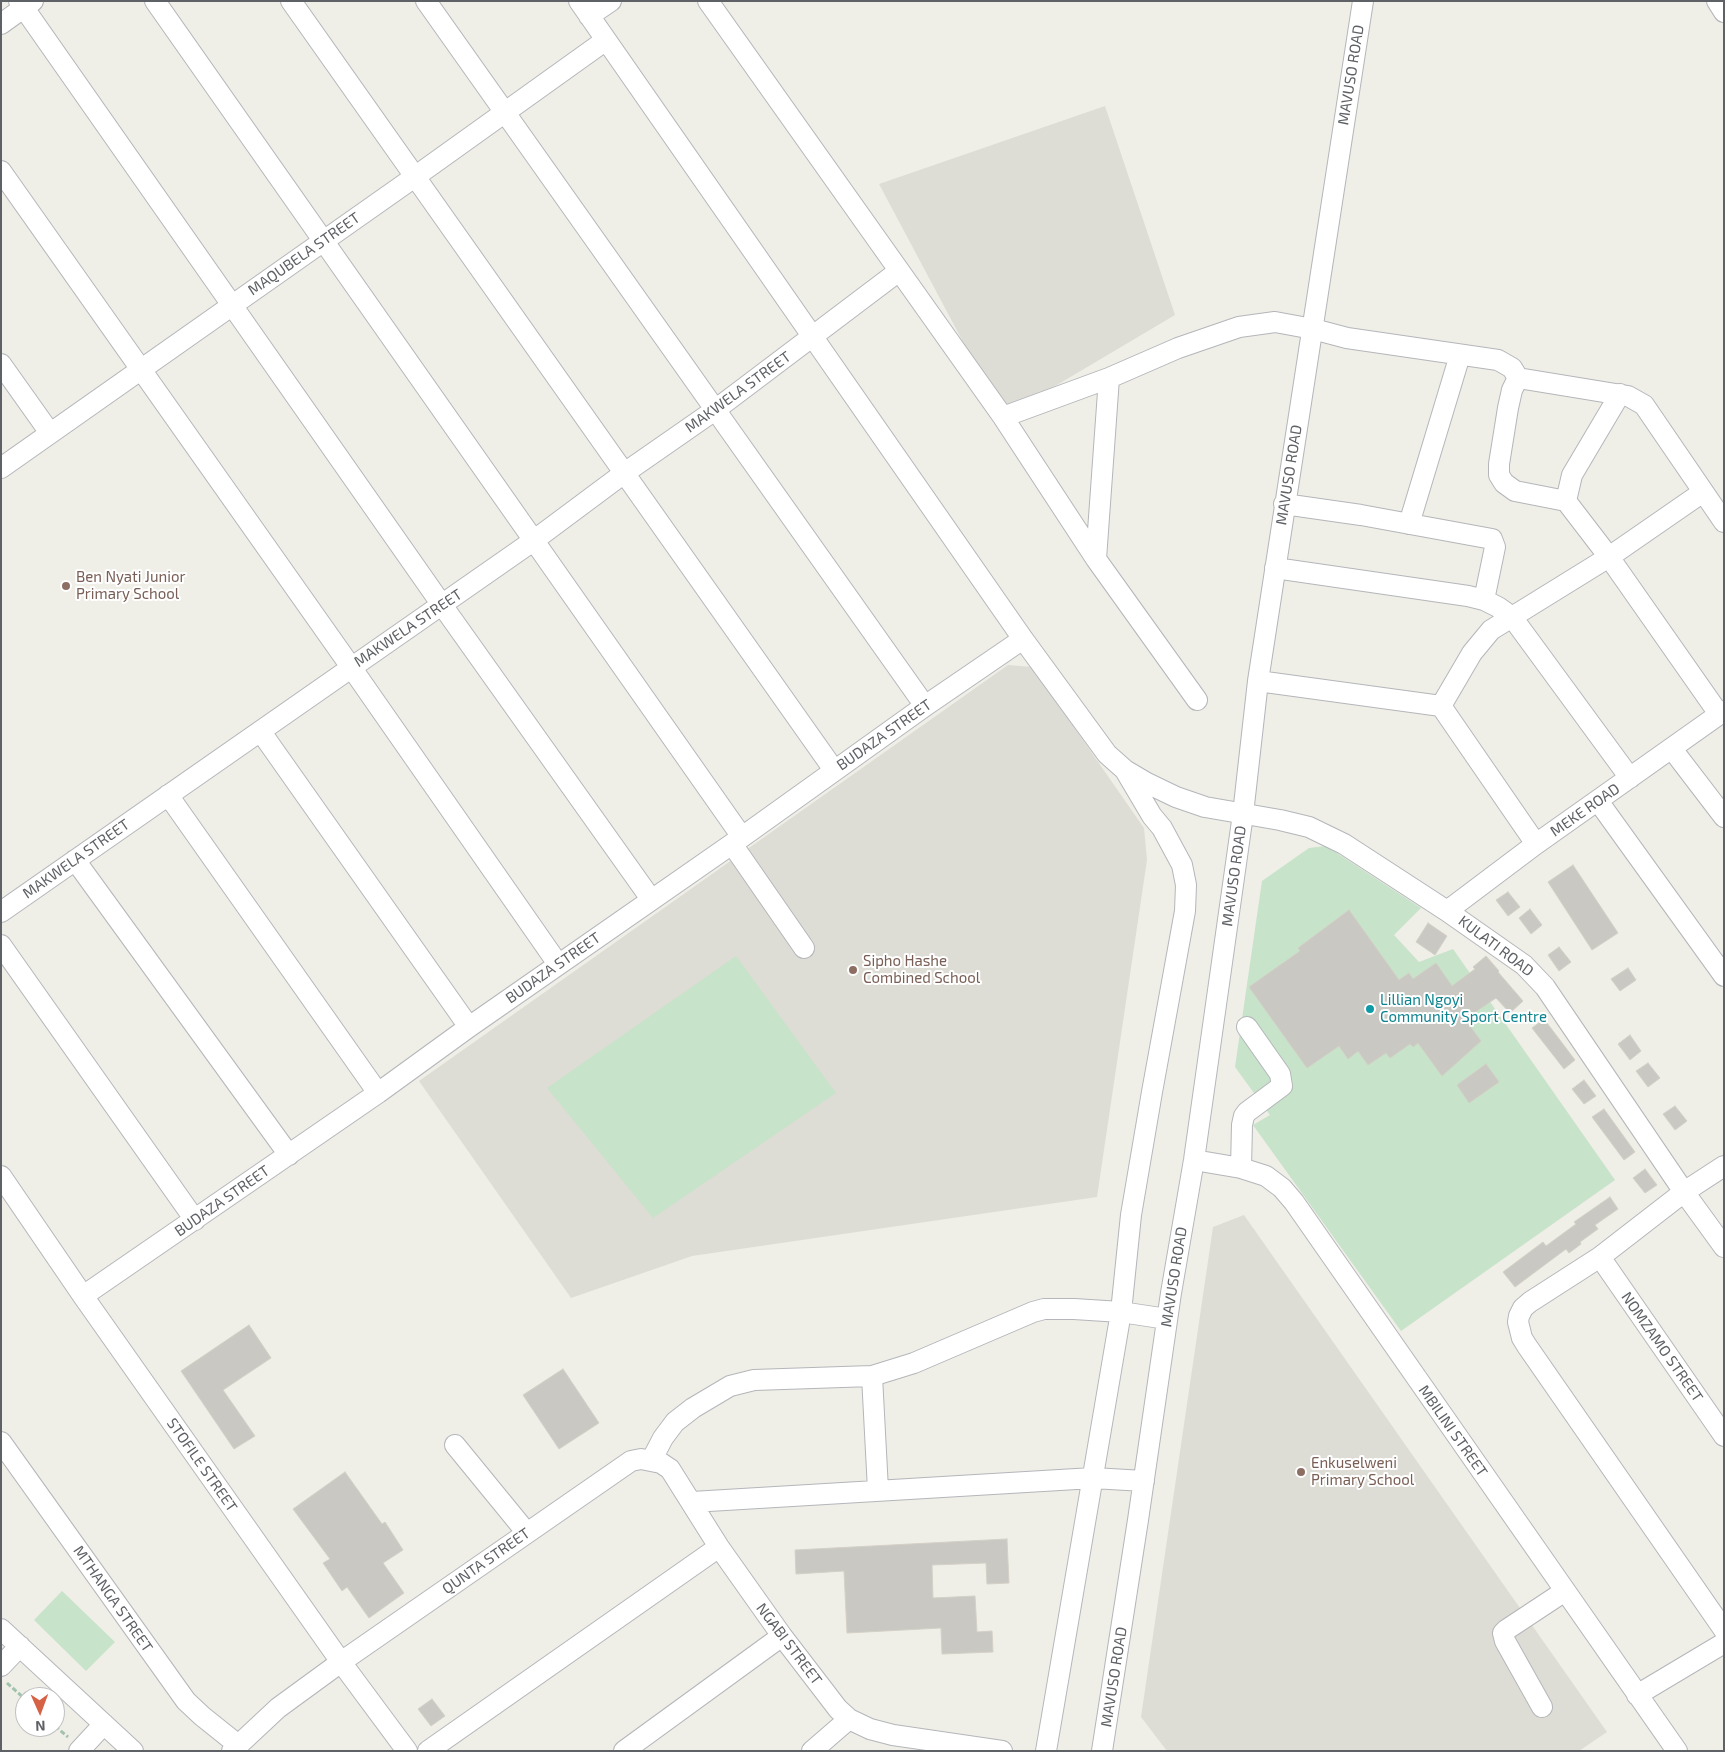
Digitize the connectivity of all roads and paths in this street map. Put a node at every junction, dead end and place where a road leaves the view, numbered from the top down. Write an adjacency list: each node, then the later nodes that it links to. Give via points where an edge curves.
1 (155, 1): 14 (street)
2 (291, 1): 13 (street)
3 (426, 1): 11 (street)
4 (611, 1): 8 (street)
5 (708, 1): 15 (street)
6 (1363, 1): 17 (street, MAVUSO ROAD)
7 (25, 4): 9 (street); 16 (street)
8 (584, 9): 10 (street)
9 (1, 24)
10 (606, 40): 11 (street, MAQUBELA STREET); 18 (street)
11 (504, 113): 13 (street, MAQUBELA STREET); 25 (street)
12 (1, 171): 21 (street)
13 (416, 176): 14 (street, MAQUBELA STREET); 29 (street)
14 (323, 240): 16 (street, MAQUBELA STREET); 35 (street)
15 (899, 271): 18 (street, MAKWELA STREET); 26 (street)
16 (231, 305): 21 (street, MAQUBELA STREET); 40 (street)
17 (1312, 329): 19 (street, via 1347,338); 22 (street, via 1275,322 1239,327 1178,348); 32 (street, MAVUSO ROAD)
18 (812, 338): 25 (street, MAKWELA STREET); 42 (street)
19 (1460, 355): 23 (street, via 1498,360 1512,368); 34 (street)
20 (1, 364): 27 (street)
21 (140, 369): 27 (street, MAQUBELA STREET); 43 (street)
22 (1109, 378): 26 (street); 37 (street)
23 (1518, 378): 24 (street); 31 (street, via 1508,408 1499,475 1504,484 1515,491)
24 (1620, 394): 30 (street, via 1644,405); 31 (street, via 1572,475)
25 (715, 410): 29 (street, MAKWELA STREET); 46 (street)
26 (1002, 417): 37 (street)
27 (50, 433): 28 (street, MAQUBELA STREET)
28 (1, 468)
29 (623, 474): 35 (street, MAKWELA STREET); 51 (street)
30 (1703, 492): 33 (street); 36 (street)
31 (1566, 500): 36 (street)
32 (1284, 504): 34 (street); 38 (street, MAVUSO ROAD)
33 (1724, 522)
34 (1409, 524): 39 (street, via 1493,540 1495,547)
35 (533, 541): 40 (street, MAKWELA STREET); 58 (street)
36 (1609, 557): 41 (street); 48 (street)
37 (1096, 559): 45 (street)
38 (1275, 568): 39 (street); 44 (street, MAVUSO ROAD)
39 (1484, 600): 41 (street)
40 (442, 605): 43 (street, MAKWELA STREET); 61 (street)
41 (1512, 617): 47 (street, via 1481,640); 53 (street)
42 (1023, 639): 46 (street, BUDAZA STREET); 52 (street, via 1107,754)
43 (351, 667): 49 (street, MAKWELA STREET); 66 (street)
44 (1258, 681): 47 (street); 56 (street, MAVUSO ROAD)
45 (1197, 700)
46 (925, 706): 51 (street, BUDAZA STREET)
47 (1441, 706): 59 (street)
48 (1722, 713): 50 (street, MEKE ROAD)
49 (261, 732): 54 (street, MAKWELA STREET); 68 (street)
50 (1672, 749): 53 (street, MEKE ROAD); 57 (street)
51 (834, 770): 58 (street, BUDAZA STREET)
52 (1125, 770): 56 (street, KULATI ROAD, via 1176,797 1205,807); 81 (street, via 1182,865 1186,885 1185,911 1131,1216)
53 (1630, 778): 55 (street, MEKE ROAD)
54 (168, 795): 60 (street, MAKWELA STREET); 70 (street)
55 (1598, 801): 59 (street, MEKE ROAD); 67 (street)
56 (1243, 814): 62 (street, KULATI ROAD, via 1302,826 1335,840); 72 (street, MAVUSO ROAD)
57 (1724, 817)
58 (737, 841): 61 (street, BUDAZA STREET); 65 (street)
59 (1536, 844): 62 (street, MEKE ROAD)
60 (75, 860): 63 (street, MAKWELA STREET); 71 (street)
61 (651, 899): 66 (street, BUDAZA STREET)
62 (1448, 911): 76 (street, KULATI ROAD, via 1524,965 1545,987)
63 (1, 912)
64 (1, 945): 77 (street)
65 (804, 948)
66 (558, 964): 68 (street, BUDAZA STREET)
67 (1724, 976)
68 (469, 1027): 70 (street, BUDAZA STREET)
69 (1247, 1027): 74 (street, via 1280,1074 1282,1086 1244,1116)
70 (378, 1093): 71 (street, BUDAZA STREET)
71 (289, 1155): 77 (street, BUDAZA STREET)
72 (1194, 1160): 74 (street, MBILINI STREET); 82 (street, MAVUSO ROAD)
73 (1724, 1166): 76 (street)
74 (1242, 1168): 94 (street, MBILINI STREET, via 1266,1176 1294,1202)
75 (1, 1176): 80 (street, STOFILE STREET)
76 (1684, 1192): 78 (street, KULATI ROAD); 79 (street)
77 (195, 1220): 80 (street, BUDAZA STREET)
78 (1724, 1247)
79 (1600, 1257): 84 (street, NOMZAMO STREET); 96 (street, via 1523,1308 1518,1322 1522,1338)
80 (83, 1296): 100 (street, STOFILE STREET)
81 (1121, 1312): 82 (street); 83 (street, via 1067,1308 1032,1312 914,1363); 88 (street)
82 (1167, 1319): 89 (street, MAVUSO ROAD)
83 (872, 1376): 87 (street, via 754,1380 730,1386 675,1422); 90 (street)
84 (1724, 1436)
85 (1, 1442): 108 (street, MTHANGA STREET, via 186,1701)
86 (455, 1445): 92 (street)
87 (641, 1461): 91 (street, NGABI STREET, via 661,1463 670,1469); 92 (street, QUNTA STREET)
88 (1093, 1478): 89 (street); 90 (street); 116 (street)
89 (1144, 1482): 117 (street, MAVUSO ROAD)
90 (878, 1490): 91 (street)
91 (692, 1502): 93 (street, NGABI STREET)
92 (527, 1533): 100 (street, QUNTA STREET)
93 (719, 1547): 97 (street, NGABI STREET); 112 (street)
94 (1565, 1591): 104 (street, MBILINI STREET); 105 (street, via 1503,1633 1504,1641)
95 (1, 1630): 99 (street)
96 (1724, 1630)
97 (782, 1636): 106 (street, NGABI STREET); 113 (street)
98 (1724, 1642): 104 (street)
99 (20, 1646): 101 (street); 107 (street)
100 (341, 1662): 108 (street, QUNTA STREET, via 278,1708); 111 (street, STOFILE STREET)
101 (1, 1666)
102 (1, 1678): 103 (path)
103 (15, 1690)
104 (1637, 1695): 118 (street, MBILINI STREET)
105 (1542, 1707)
106 (849, 1719): 114 (street); 115 (street, NGABI STREET, via 893,1735)
107 (104, 1724): 109 (street); 110 (street)
108 (235, 1747)
109 (79, 1751)
110 (133, 1751)
111 (407, 1751)
112 (428, 1751)
113 (624, 1751)
114 (812, 1751)
115 (1002, 1751)
116 (1046, 1751)
117 (1102, 1751)
118 (1677, 1751)

